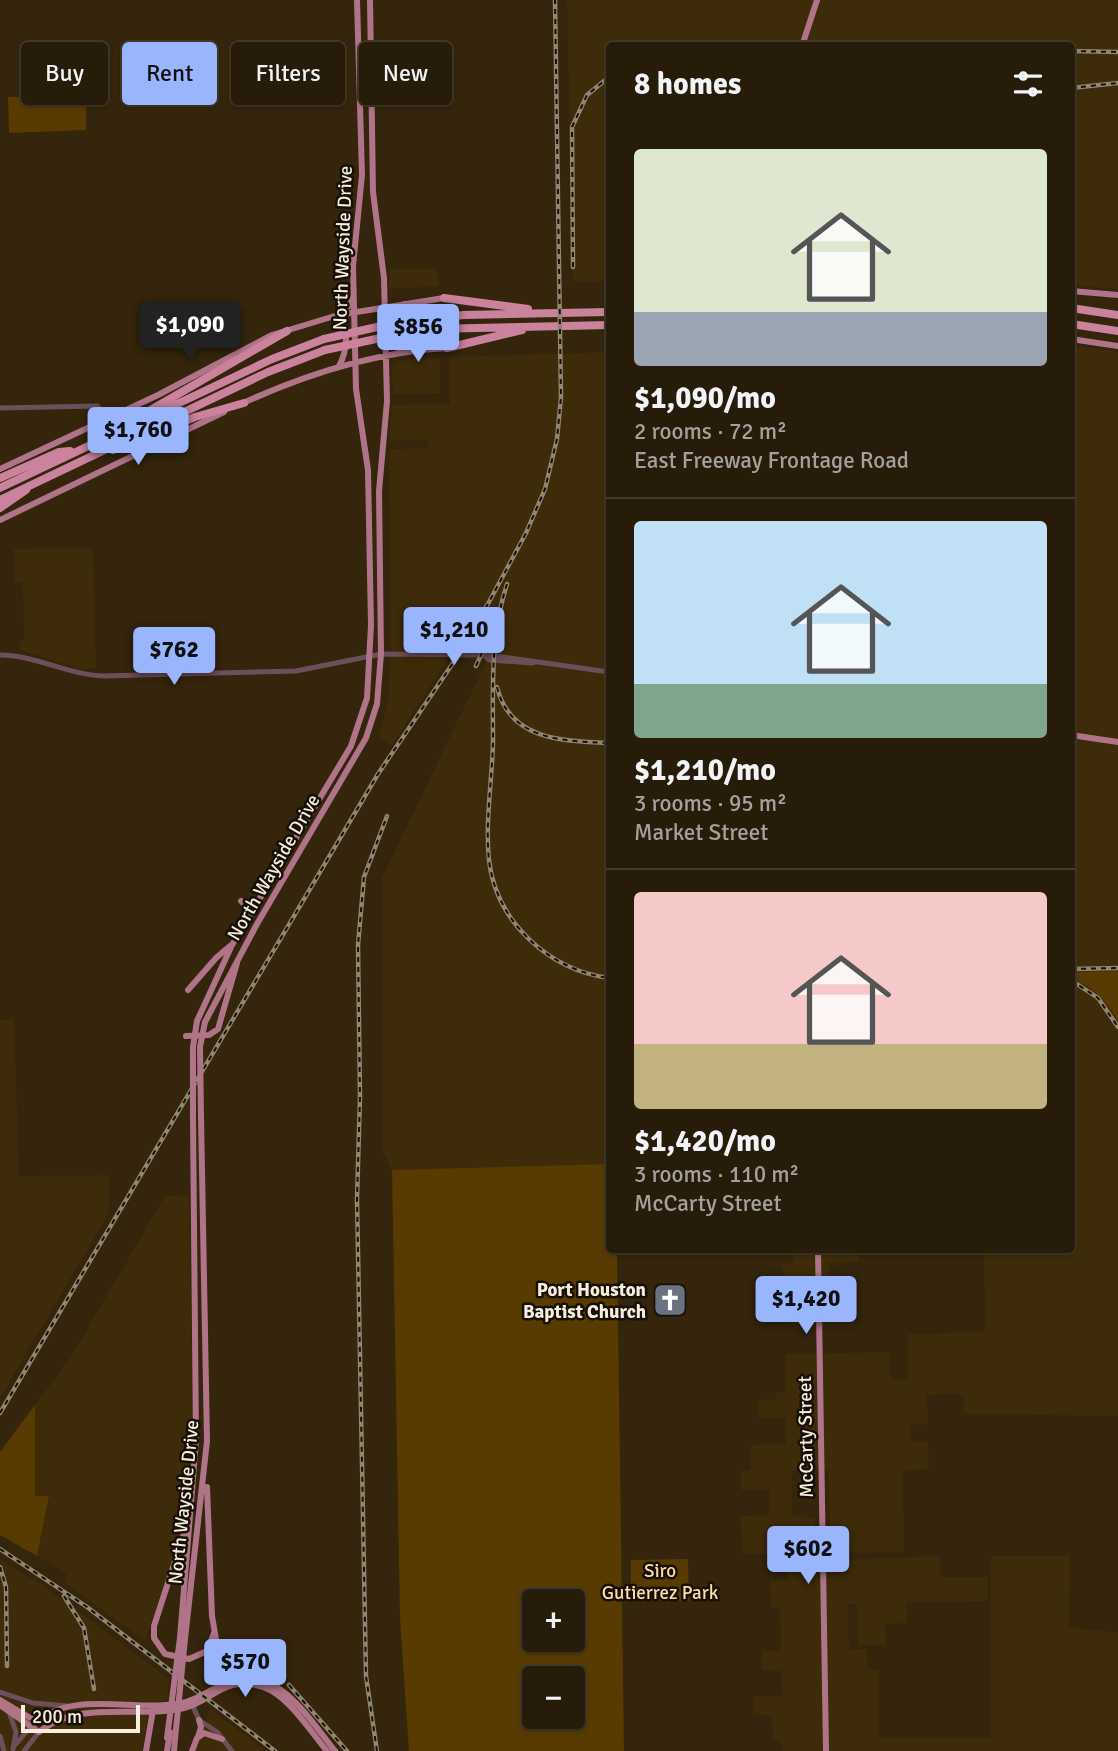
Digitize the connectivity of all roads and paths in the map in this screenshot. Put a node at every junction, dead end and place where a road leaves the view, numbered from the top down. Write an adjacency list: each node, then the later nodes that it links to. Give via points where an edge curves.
1 (357, 0): 6 (main road, North Wayside Drive, via 362,175 353,266)
2 (370, 0): 7 (main road, North Wayside Drive, via 373,192)
3 (817, 0): 4 (main road)
4 (803, 42)
5 (1075, 291): 8 (main road)
6 (355, 294): 13 (main road, North Wayside Drive); 16 (main road)
7 (385, 295): 10 (main road); 11 (main road, North Wayside Drive)
8 (1118, 295)
9 (444, 298): 10 (main road); 15 (highway)
10 (406, 303): 11 (main road); 28 (main road, via 394,321 398,348)
11 (386, 307): 13 (main road); 29 (main road, North Wayside Drive)
12 (1075, 308): 17 (highway)
13 (355, 311): 16 (main road); 30 (main road, North Wayside Drive)
14 (606, 311): 15 (highway)
15 (579, 313): 37 (highway, bridge, via 464,315 399,322 324,339)
16 (338, 315): 22 (main road); 31 (main road, via 345,326 345,354)
17 (1118, 315)
18 (606, 325): 19 (highway)
19 (571, 326): 20 (highway); 23 (highway)
20 (527, 327): 27 (highway); 39 (highway, bridge, via 433,329 324,351 268,372)
21 (1075, 327): 24 (highway)
22 (287, 331): 36 (main road, via 257,341); 37 (highway, via 188,391 136,416)
23 (606, 331)
24 (1115, 331)
25 (1075, 340): 26 (main road)
26 (1118, 346)
27 (446, 348): 28 (main road)
28 (410, 351): 29 (main road); 32 (main road, via 393,360)
29 (386, 355): 30 (main road); 32 (main road, North Wayside Drive)
30 (355, 362): 31 (main road); 33 (main road, North Wayside Drive)
31 (339, 366): 33 (main road, via 351,371); 34 (main road, via 298,378)
32 (387, 373): 48 (main road, North Wayside Drive, via 379,491)
33 (356, 389): 47 (main road, North Wayside Drive, via 368,470)
34 (244, 403): 39 (highway); 46 (main road)
35 (0, 408): 36 (street, via 98,406)
36 (104, 421): 40 (main road)
37 (124, 428): 38 (highway)
38 (80, 449): 41 (highway, via 59,452); 43 (highway)
39 (103, 452): 42 (highway)
40 (0, 469)
41 (0, 478)
42 (33, 485): 44 (highway); 45 (highway)
43 (0, 488)
44 (0, 500)
45 (0, 508)
46 (0, 520)
47 (370, 654): 48 (street); 49 (street, via 296,671 104,676 76,674); 54 (main road, North Wayside Drive, via 367,698 351,746)
48 (381, 654): 50 (street, via 485,656); 56 (main road, North Wayside Drive, via 377,704 366,738)
49 (0, 655)
50 (606, 671)
51 (1075, 736): 52 (main road)
52 (1118, 742)
53 (242, 901): 54 (main road)
54 (249, 918): 55 (main road, North Wayside Drive)
55 (232, 945): 57 (main road); 58 (main road, North Wayside Drive)
56 (239, 956): 58 (main road, North Wayside Drive); 59 (main road, via 218,1030)
57 (188, 990)
58 (201, 1022): 60 (main road, North Wayside Drive, bridge)
59 (186, 1036)
60 (198, 1192): 62 (main road, North Wayside Drive, via 208,1388); 63 (main road, North Wayside Drive)
61 (818, 1253): 92 (main road, McCarty Street)
62 (206, 1468): 64 (main road); 65 (main road, North Wayside Drive)
63 (192, 1504): 64 (main road, via 155,1622 154,1639 165,1654 189,1659 207,1651); 65 (main road, North Wayside Drive)
64 (214, 1633): 66 (main road)
65 (182, 1639): 80 (main road, North Wayside Drive, bridge); 80 (main road, North Wayside Drive, bridge)
66 (224, 1685): 68 (main road); 90 (main road, via 252,1685 273,1692); 91 (main road, via 257,1680 274,1686)
67 (0, 1696): 70 (street); 73 (main road)
68 (191, 1703): 72 (main road); 75 (street)
69 (0, 1705): 73 (main road)
70 (81, 1705): 71 (main road); 74 (main road); 76 (main road, via 57,1709)
71 (142, 1708): 72 (main road); 74 (main road)
72 (153, 1708): 85 (main road)
73 (11, 1709): 76 (main road); 82 (street, via 16,1732)
74 (85, 1714): 77 (main road, via 59,1719)
75 (199, 1720): 79 (main road); 81 (street)
76 (34, 1723): 77 (main road); 82 (street)
77 (41, 1730): 84 (street)
78 (0, 1735): 83 (street)
79 (197, 1738): 81 (main road, via 207,1733); 88 (main road)
80 (171, 1739): 86 (main road, North Wayside Drive); 87 (main road, North Wayside Drive)
81 (222, 1739): 89 (street)
82 (13, 1750)
83 (4, 1751)
84 (24, 1751)
85 (146, 1751)
86 (165, 1751)
87 (174, 1751)
88 (192, 1751)
89 (232, 1751)
90 (327, 1751)
91 (335, 1751)
92 (826, 1751)

